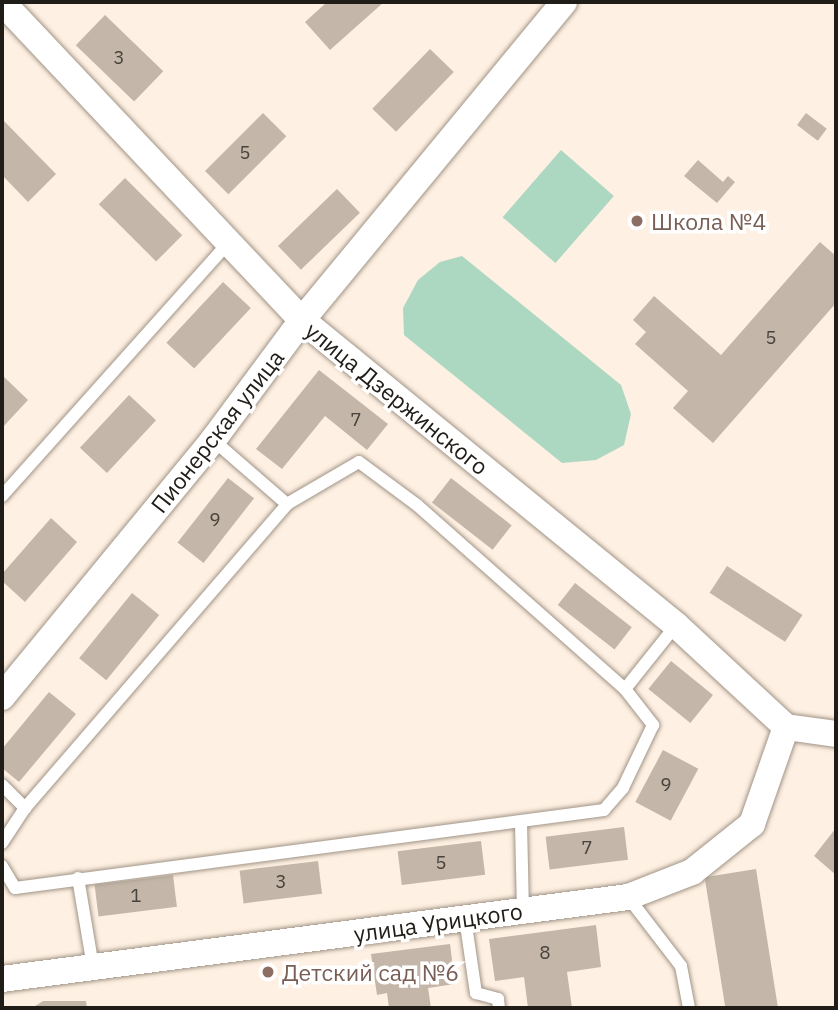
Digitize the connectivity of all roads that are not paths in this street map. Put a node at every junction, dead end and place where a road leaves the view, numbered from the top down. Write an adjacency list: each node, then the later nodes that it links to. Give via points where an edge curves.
1 (2, 2): 3 (street, улица Дзержинского)
2 (564, 2): 4 (street, Пионерская улица)
3 (229, 242): 4 (street, улица Дзержинского); 6 (lane)
4 (302, 320): 5 (street, Пионерская улица); 8 (street, улица Дзержинского)
5 (213, 440): 7 (lane); 10 (street, Пионерская улица)
6 (2, 496)
7 (287, 504): 9 (lane, via 359,462 417,505); 14 (lane)
8 (676, 625): 9 (lane); 11 (street, улица Дзержинского)
9 (625, 689): 15 (lane, via 653,725 623,788 604,810)
10 (2, 697)
11 (786, 727): 12 (street); 19 (street, улица Урицкого, via 752,824 692,872)
12 (836, 734)
13 (2, 785): 14 (lane)
14 (25, 808): 16 (lane)
15 (521, 823): 18 (lane); 20 (lane)
16 (2, 843)
17 (2, 866): 18 (lane, via 15,888)
18 (78, 878): 22 (lane)
19 (628, 897): 20 (street, улица Урицкого); 25 (lane, via 681,966)
20 (523, 911): 21 (street, улица Урицкого)
21 (465, 918): 22 (street, улица Урицкого); 24 (lane, via 476,993 498,999)
22 (93, 967): 23 (street, улица Урицкого)
23 (2, 979)
24 (499, 1008)
25 (689, 1008)

